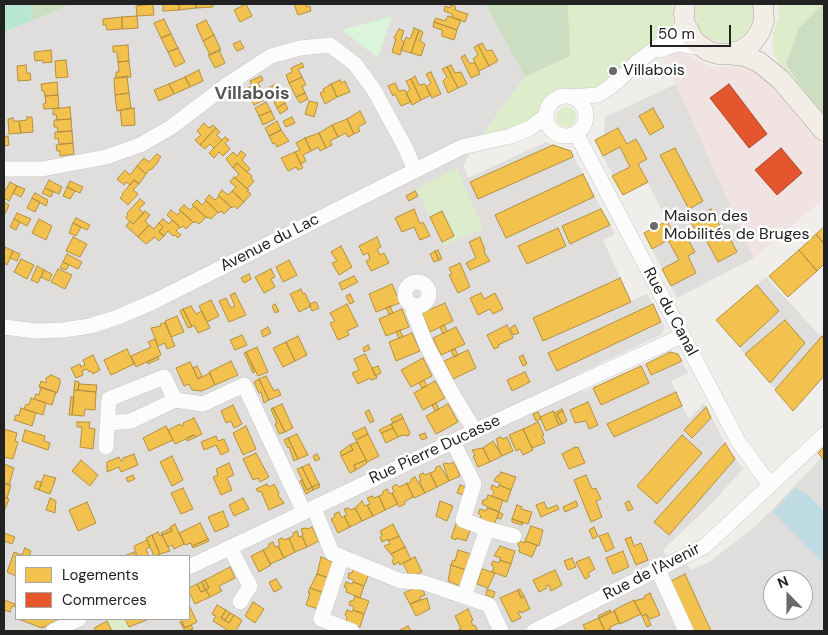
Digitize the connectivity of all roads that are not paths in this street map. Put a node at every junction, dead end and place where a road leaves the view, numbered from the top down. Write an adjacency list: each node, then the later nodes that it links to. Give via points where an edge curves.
1 (763, 4): 3 (main road, via 764,21)
2 (683, 12): 4 (main road, via 695,42); 5 (street)
3 (760, 32): 6 (main road, via 752,43); 7 (main road)
4 (702, 48): 5 (street, via 678,44); 6 (main road)
5 (651, 52): 8 (street)
6 (728, 54): 7 (main road, via 759,62)
7 (781, 80): 14 (main road)
8 (598, 95): 9 (street); 11 (street)
9 (572, 97): 10 (street, via 562,96 552,102); 11 (street, via 582,105)
10 (546, 116): 12 (street, Avenue du Lac); 13 (street)
11 (586, 117): 15 (street)
12 (530, 128): 13 (street); 17 (street, Avenue du Lac, via 511,136 462,147)
13 (554, 132): 15 (street, via 564,136)
14 (824, 132)
15 (576, 134): 20 (street, Rue du Canal)
16 (4, 169): 17 (street, via 42,169 106,157 140,145 170,128 270,56 330,45 355,64 374,90)
17 (415, 170): 19 (street, Avenue du Lac, via 118,317 63,330)
18 (414, 305): 23 (street, via 413,312 426,344)
19 (4, 327)
20 (682, 336): 23 (street, Rue Pierre Ducasse); 27 (street, Rue du Canal, via 738,441)
21 (176, 400): 22 (street, via 131,421); 22 (street, via 164,377 109,399); 28 (street, via 203,404 244,385)
22 (108, 423): 26 (street)
23 (475, 431): 25 (street, Rue Pierre Ducasse)
24 (824, 435): 27 (street, Rue de l'Avenir)
25 (453, 442): 28 (street, Rue Pierre Ducasse); 29 (street, via 474,484 463,520)
26 (106, 447)
27 (770, 486): 34 (street, Rue de l'Avenir, via 704,546)
28 (309, 510): 31 (street, Rue Pierre Ducasse); 32 (street, via 332,552)
29 (487, 529): 30 (street); 35 (street)
30 (514, 536)
31 (230, 548): 33 (street, Rue Pierre Ducasse); 36 (street, via 250,586)
32 (342, 556): 35 (street, via 401,581 422,582); 39 (street, via 321,619)
33 (190, 567)
34 (658, 570): 41 (street, Rue de l'Avenir); 42 (street)
35 (464, 596): 40 (street, via 489,605)
36 (240, 602)
37 (77, 620): 38 (street)
38 (53, 631)
39 (352, 631)
40 (502, 631)
41 (534, 631)
42 (686, 631)

